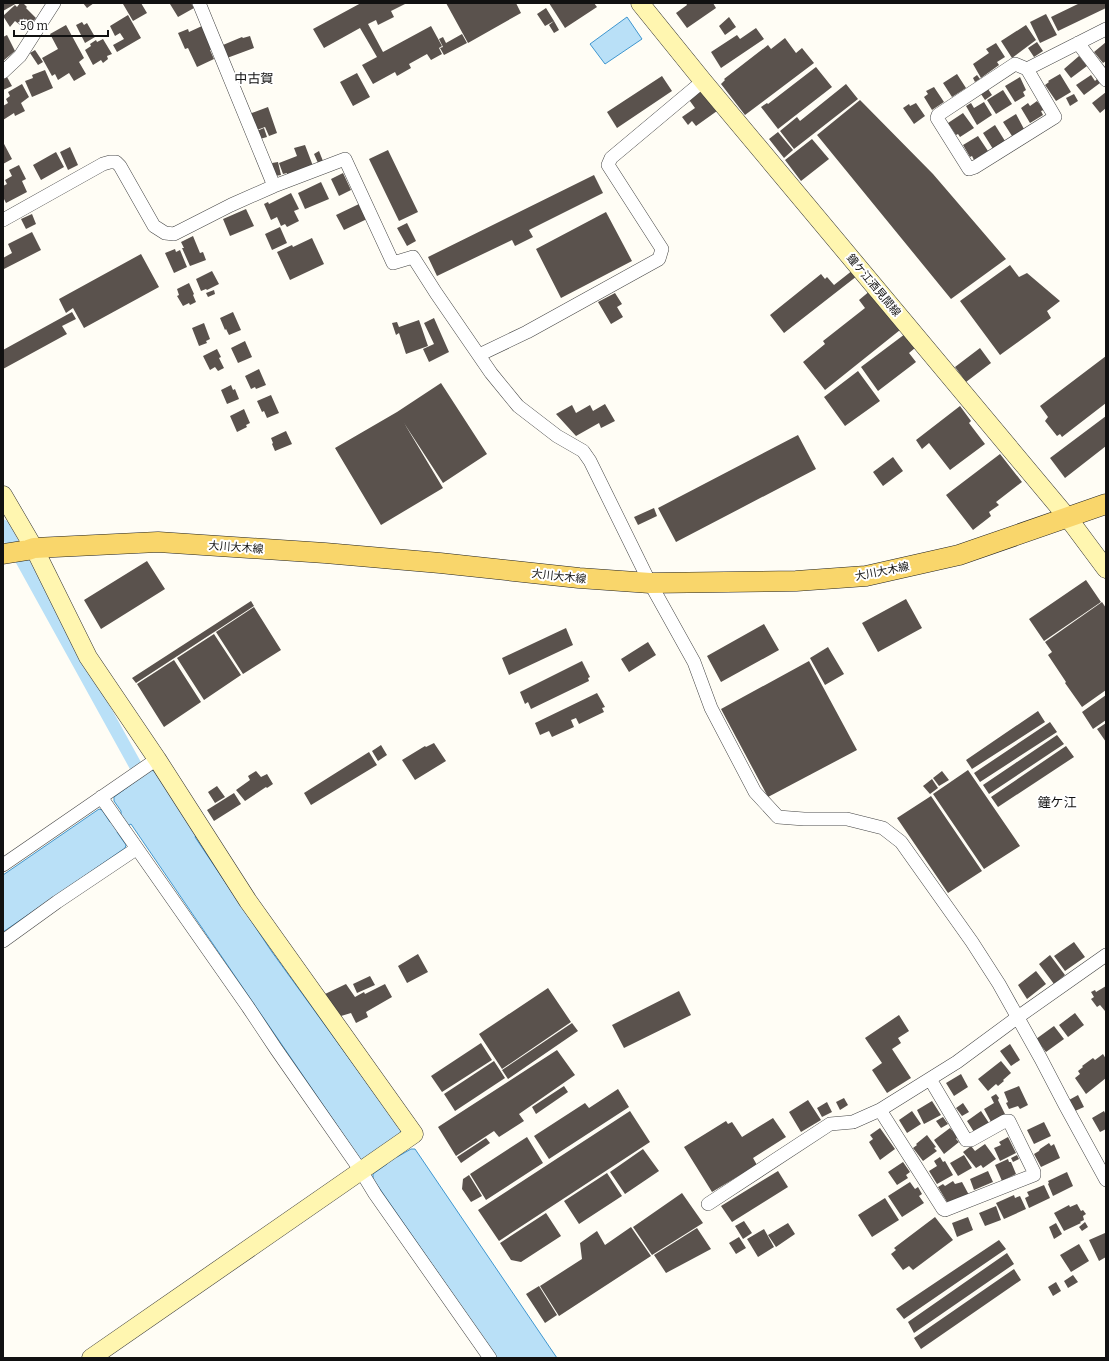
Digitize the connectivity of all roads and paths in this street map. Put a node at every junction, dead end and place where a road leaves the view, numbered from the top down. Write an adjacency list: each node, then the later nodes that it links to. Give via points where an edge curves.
1 (54, 3): 7 (street, via 20,56)
2 (199, 3): 10 (street)
3 (640, 3): 9 (street, 鐘ケ江酒見間線)
4 (1106, 28): 5 (street)
5 (1078, 43): 6 (street); 8 (street)
6 (1027, 69): 6 (street, via 1055,118 969,169 937,118 938,115 1015,64)
7 (3, 72)
8 (1106, 80)
9 (703, 81): 12 (street, via 611,158 608,165 662,249 659,259); 15 (street, 鐘ケ江酒見間線)
10 (274, 186): 11 (street, via 174,234 165,233 154,226 120,166 116,162 110,162); 12 (street, via 345,158 393,263 413,257)
11 (3, 220)
12 (479, 356): 19 (street, via 518,406 557,436 583,451)
13 (3, 495): 16 (street)
14 (1106, 504): 15 (main road, 大川大木線)
15 (1068, 518): 18 (street, 鐘ケ江酒見間線); 19 (main road, 大川大木線, via 959,555 866,576 796,581)
16 (31, 549): 17 (main road, 大川大木線); 19 (main road, 大川大木線, via 158,542 325,553); 20 (street, via 88,657)
17 (3, 554)
18 (1106, 569)
19 (650, 583): 26 (street, via 694,662 711,708 754,792 778,817 847,819 883,828 901,842 972,942)
20 (154, 761): 21 (street, via 129,778); 29 (street, via 248,901 414,1134)
21 (103, 801): 22 (street); 23 (street)
22 (134, 846): 24 (street); 29 (street, via 276,1049)
23 (3, 865)
24 (3, 941)
25 (1106, 955): 26 (street)
26 (1018, 1017): 27 (street); 30 (street)
27 (930, 1079): 28 (street); 28 (street, via 966,1140 971,1140 1005,1121 1009,1122 1034,1175 945,1210)
28 (880, 1110): 31 (street, via 853,1122 830,1124)
29 (364, 1169): 32 (street); 33 (street, via 375,1194)
30 (1106, 1180)
31 (708, 1204)
32 (91, 1358)
33 (490, 1358)

